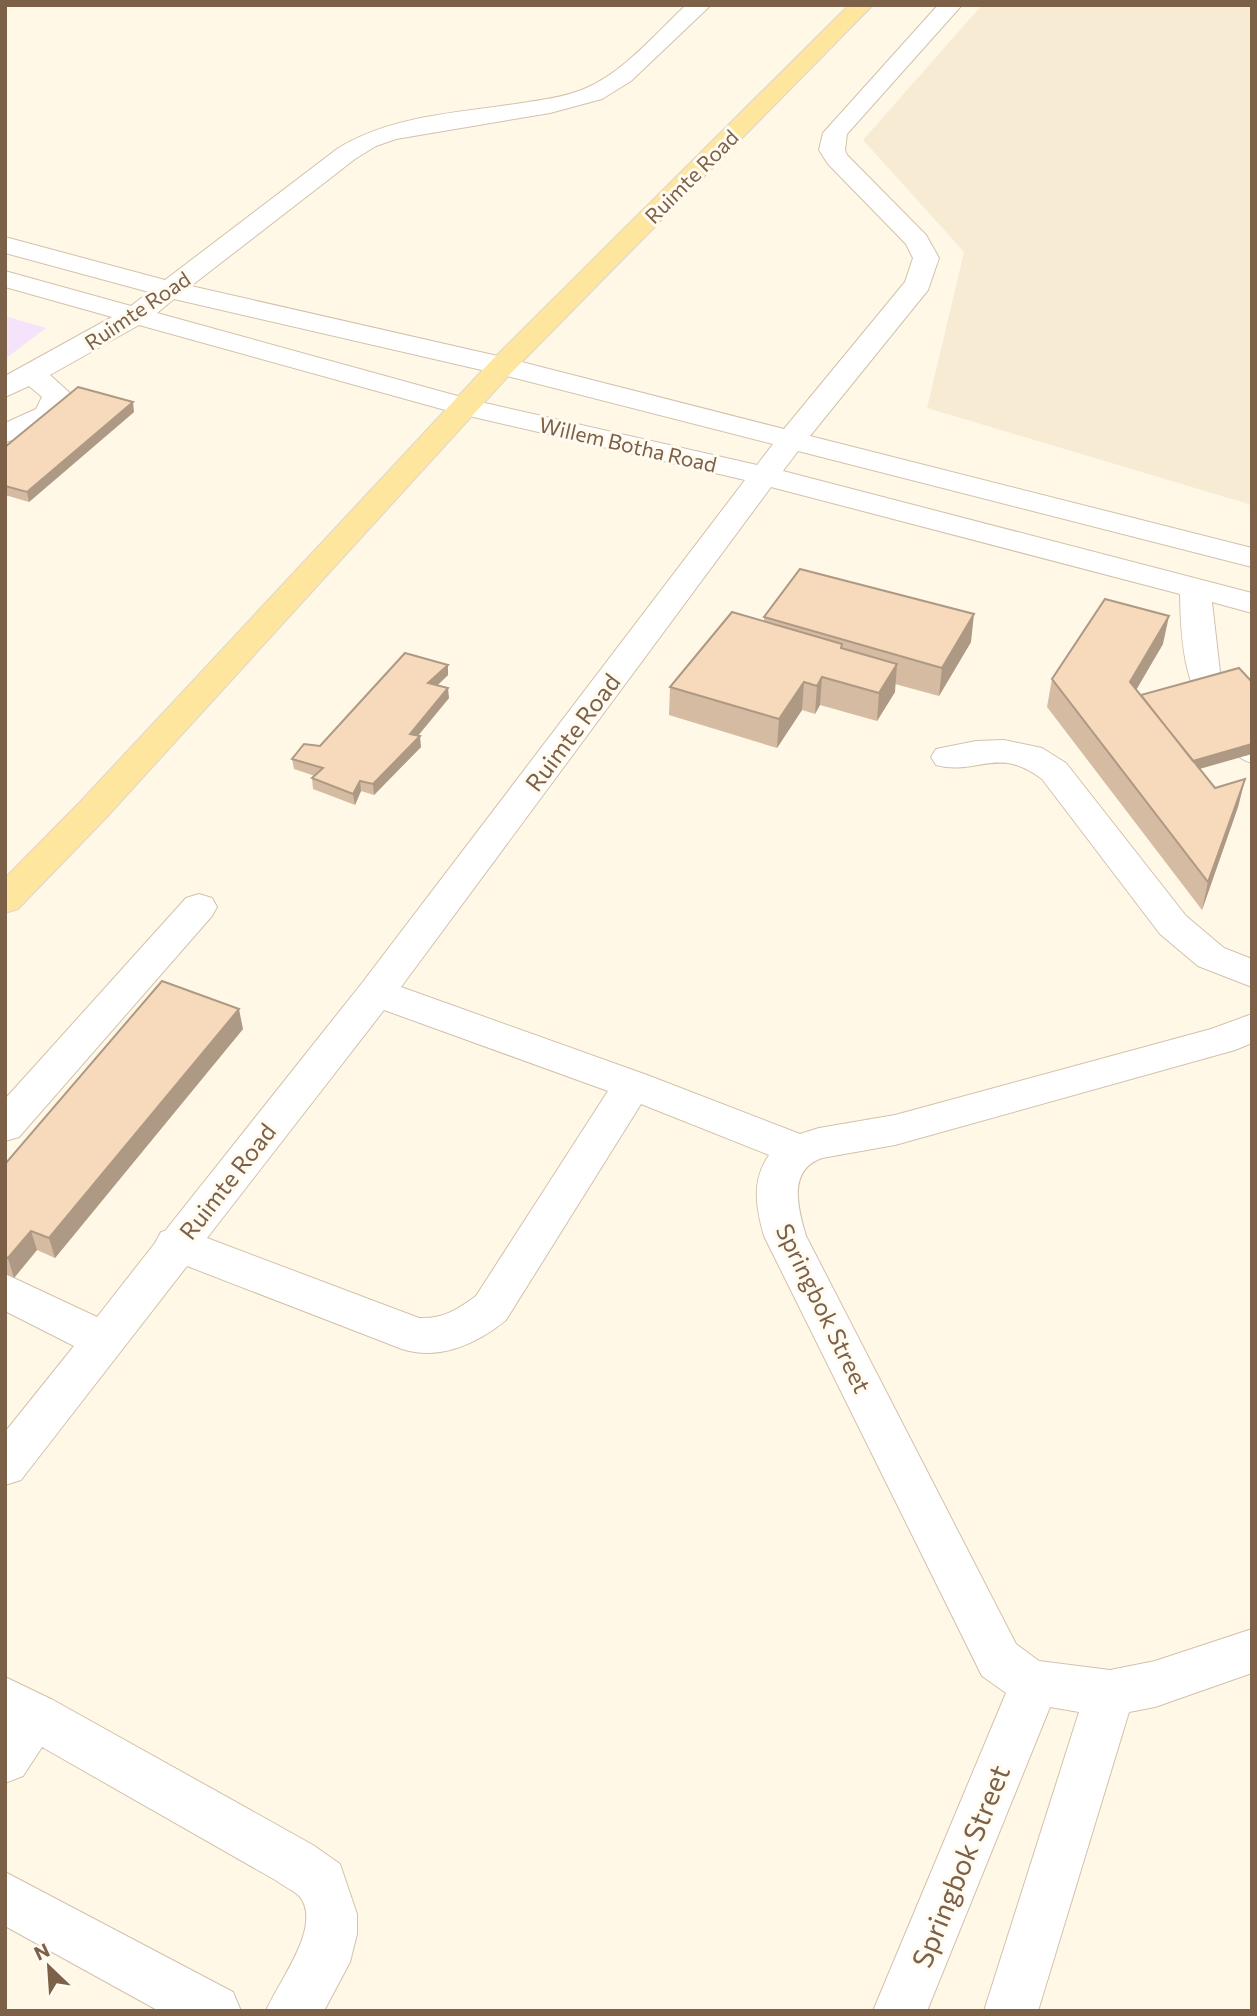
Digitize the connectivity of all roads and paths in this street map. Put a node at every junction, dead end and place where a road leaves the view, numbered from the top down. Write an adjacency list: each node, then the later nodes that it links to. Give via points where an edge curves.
1 (699, 5): 6 (street, Ruimte Road, via 623,76 593,94 550,106 391,132 367,141)
2 (862, 5): 8 (main road, Ruimte Road)
3 (951, 5): 13 (street, Ruimte Road, via 835,133 832,145 836,159 918,241 926,258 922,276)
4 (5, 245): 6 (street, Willem Botha Road)
5 (5, 279): 7 (street, Willem Botha Road)
6 (171, 290): 7 (street, Ruimte Road); 8 (street, Willem Botha Road)
7 (135, 316): 9 (street, Ruimte Road); 11 (street, Willem Botha Road)
8 (502, 366): 11 (main road, Ruimte Road); 13 (street, Willem Botha Road)
9 (32, 375): 10 (street, Ruimte Road); 12 (street, via 57,394 55,406)
10 (5, 388)
11 (466, 407): 14 (street, Willem Botha Road); 20 (main road, Ruimte Road)
12 (5, 433)
13 (791, 440): 14 (street, Ruimte Road); 15 (street, Willem Botha Road)
14 (765, 476): 16 (street, Willem Botha Road); 23 (street, Ruimte Road)
15 (1252, 558)
16 (1196, 588): 17 (street, Willem Botha Road); 18 (street, via 1204,675 1213,699)
17 (1252, 603)
18 (1252, 752)
19 (948, 757): 22 (street, via 987,750 1022,752 1042,760 1173,925 1211,957)
20 (5, 900)
21 (199, 908): 26 (street)
22 (1252, 974)
23 (376, 993): 25 (street); 28 (street, Ruimte Road)
24 (1252, 1028): 27 (street, via 895,1130)
25 (633, 1085): 27 (street); 28 (street, via 491,1308 452,1334 417,1336)
26 (5, 1126)
27 (799, 1150): 33 (street, Springbok Street, via 782,1168 775,1200 785,1236 999,1660)
28 (176, 1244): 30 (street, Ruimte Road)
29 (5, 1291): 30 (street)
30 (103, 1340): 31 (street, Ruimte Road)
31 (5, 1466)
32 (1252, 1651): 34 (street, Springbok Street, via 1155,1684)
33 (1035, 1683): 34 (street, Springbok Street); 40 (street, Springbok Street)
34 (1110, 1693): 41 (street)
35 (20, 1708): 36 (street); 39 (street, via 322,1882 331,1914 330,1934 323,1962)
36 (5, 1759)
37 (5, 1898): 38 (street)
38 (214, 2011)
39 (293, 2011)
40 (900, 2011)
41 (1011, 2011)

